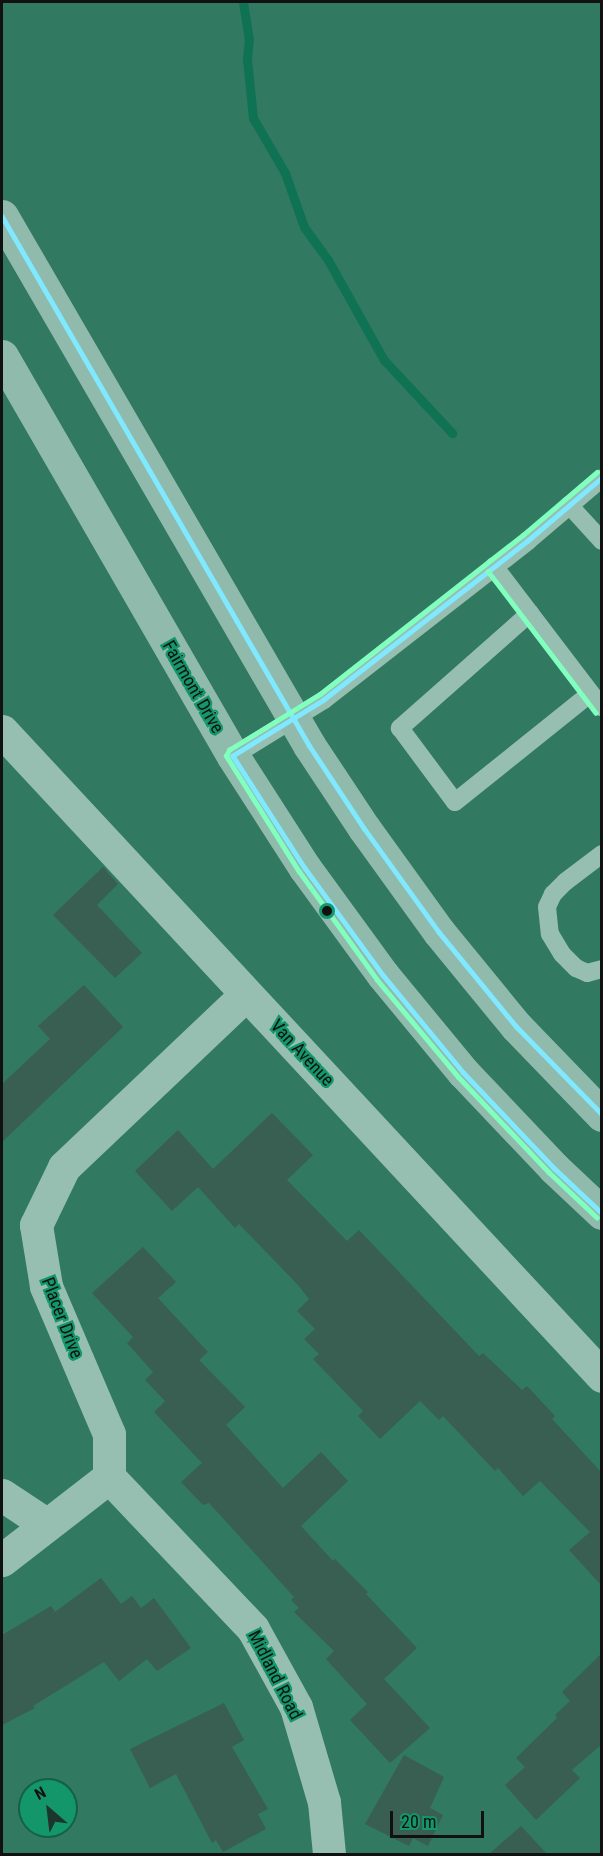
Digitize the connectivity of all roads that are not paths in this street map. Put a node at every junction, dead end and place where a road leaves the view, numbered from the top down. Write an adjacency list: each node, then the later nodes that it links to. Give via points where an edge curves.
1 (2, 216): 9 (main road)
2 (2, 356): 11 (main road, Fairmont Drive)
3 (602, 478): 4 (lane)
4 (569, 505): 5 (lane); 6 (lane)
5 (602, 541)
6 (494, 566): 7 (lane); 9 (lane, via 324,700)
7 (530, 613): 8 (lane); 8 (lane, via 400,728 455,802)
8 (596, 701)
9 (293, 719): 11 (lane); 15 (main road, via 364,828 440,932 516,1026)
10 (2, 731): 14 (street, Van Avenue)
11 (233, 756): 16 (main road, Fairmont Drive, via 305,868 383,975 463,1072)
12 (602, 854): 13 (lane, via 565,882 547,907 550,934 562,954 587,973)
13 (602, 969)
14 (246, 994): 17 (street, Van Avenue); 18 (street, Placer Drive, via 64,1167 36,1225 46,1286 109,1434)
15 (602, 1115)
16 (602, 1214)
17 (602, 1376)
18 (109, 1477): 20 (street); 22 (street, Midland Road, via 253,1629 296,1707 324,1802)
19 (2, 1495): 20 (street)
20 (46, 1524): 21 (street)
21 (2, 1560)
22 (329, 1854)

